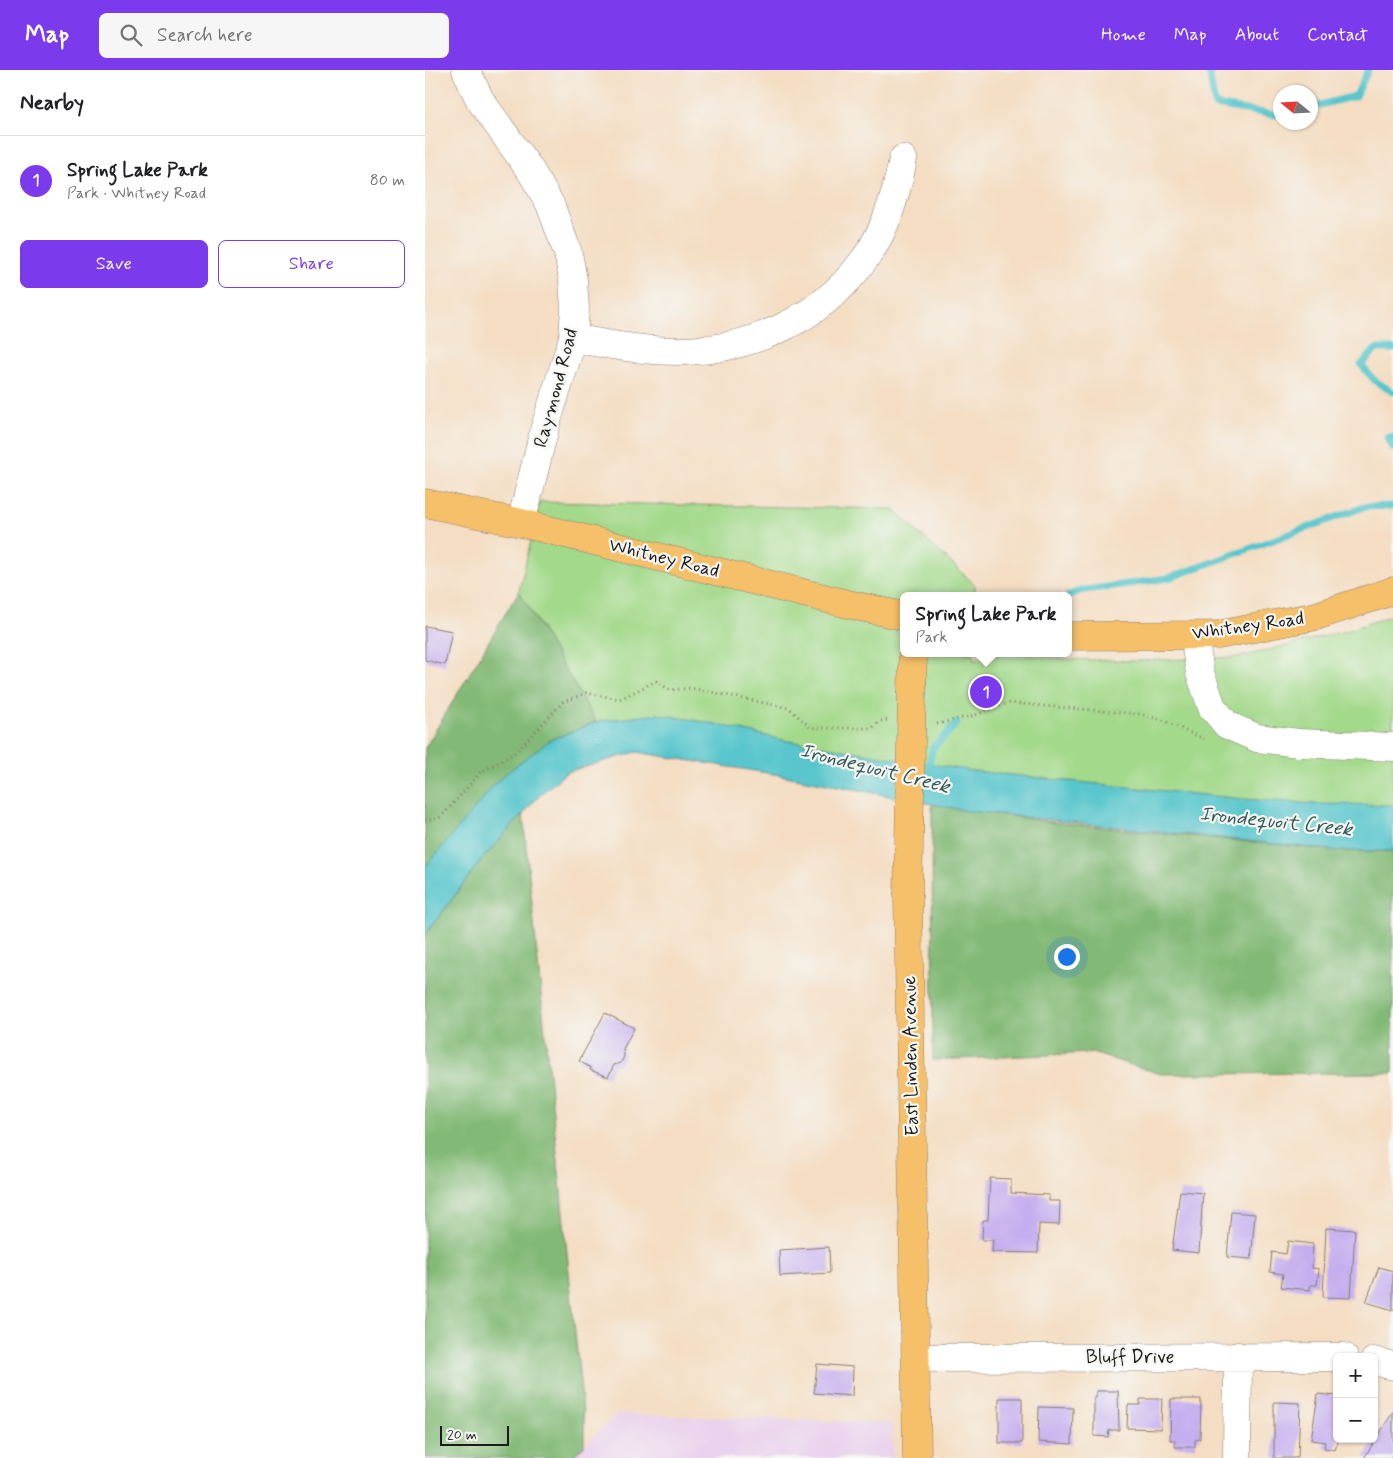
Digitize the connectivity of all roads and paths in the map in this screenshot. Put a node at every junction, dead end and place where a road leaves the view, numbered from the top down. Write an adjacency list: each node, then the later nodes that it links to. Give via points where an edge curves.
1 (466, 70): 3 (street, Raymond Road, via 480,100 530,170 560,228 573,280)
2 (903, 159): 3 (street, via 890,211 861,264 819,305 796,320 769,334 707,349 649,350)
3 (573, 338): 5 (street, Raymond Road, via 545,427)
4 (425, 503): 5 (main road, Whitney Road)
5 (521, 523): 7 (main road, Whitney Road)
6 (1393, 591): 9 (main road, Whitney Road, via 1316,616)
7 (900, 615)
8 (1072, 636): 9 (main road, Whitney Road)
9 (1194, 636): 14 (street, via 1200,672 1212,708 1227,725 1257,738 1299,743)
10 (913, 657): 18 (main road, East Linden Avenue, bridge, via 907,895)
11 (892, 720): 15 (path, via 880,722 872,728 811,728 789,708 691,688 670,690 656,681 621,699 586,693 563,702 516,752 480,773 441,817)
12 (929, 726): 13 (path, via 1007,703 1140,714 1162,720)
13 (1205, 740)
14 (1393, 746)
15 (425, 821)
16 (1238, 1356): 17 (street, Bluff Drive); 18 (street, Bluff Drive); 22 (street)
17 (1333, 1357)
18 (916, 1358): 21 (main road, East Linden Avenue)
19 (1378, 1362): 20 (street)
20 (1393, 1366)
21 (917, 1458)
22 (1237, 1458)

